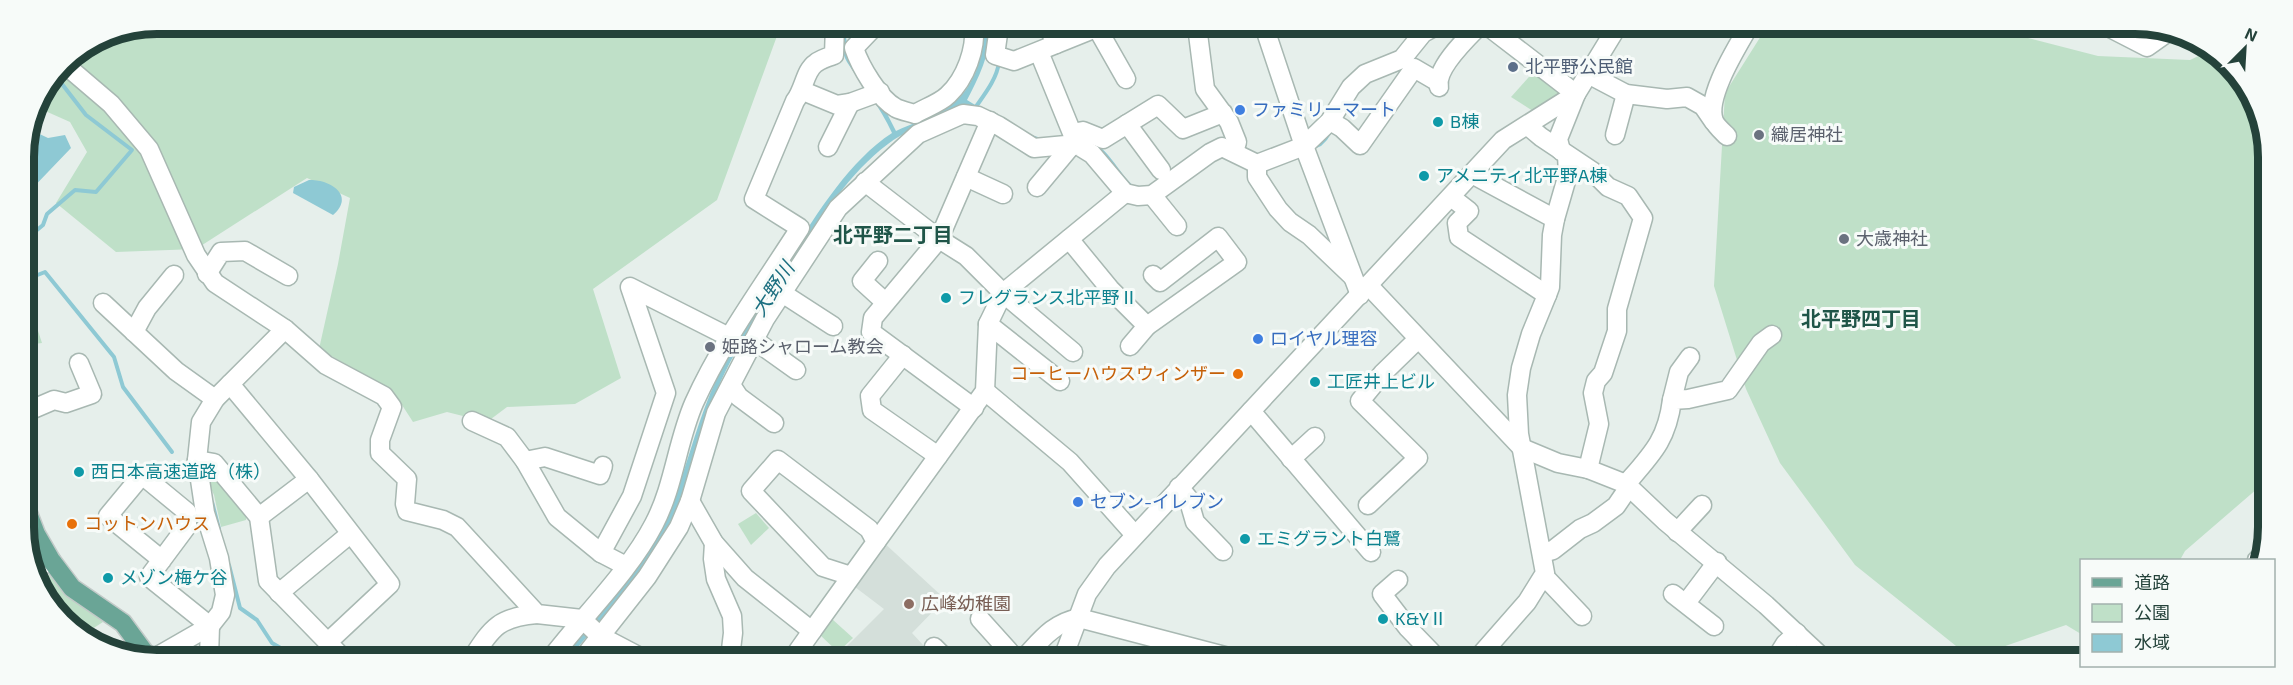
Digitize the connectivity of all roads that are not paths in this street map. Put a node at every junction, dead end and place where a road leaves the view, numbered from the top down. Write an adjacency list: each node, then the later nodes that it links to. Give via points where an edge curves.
1 (835, 34): 22 (street, via 834,55 814,63)
2 (867, 34): 23 (street, via 854,48)
3 (974, 34): 28 (street, via 965,71 948,96)
4 (998, 34): 18 (street, via 995,55 1014,61)
5 (1052, 34): 17 (street)
6 (1081, 34): 17 (street)
7 (1103, 34): 21 (street)
8 (1198, 34): 27 (street, via 1205,89)
9 (1267, 34): 39 (street)
10 (1422, 34): 32 (street, via 1402,59 1365,75 1351,87)
11 (1472, 34): 32 (street, via 1442,71 1439,85 1418,62 1360,145)
12 (1498, 34): 24 (street)
13 (1613, 34): 20 (street)
14 (1745, 34): 30 (street, via 1712,101)
15 (2122, 34): 16 (street, via 2147,47)
16 (2160, 38)
17 (1056, 44): 18 (street)
18 (1039, 52): 31 (street, via 1072,133 1083,131 1103,139)
19 (72, 70): 57 (street, via 111,104 149,148)
20 (1588, 74): 24 (street); 25 (street)
21 (1126, 79)
22 (803, 91): 26 (street, via 837,105); 73 (street, via 795,101 754,199 800,228)
23 (875, 94): 26 (street); 28 (street)
24 (1576, 94): 33 (street); 41 (street, via 1558,140)
25 (1626, 94): 30 (street, via 1687,97 1702,106); 35 (street)
26 (850, 103): 38 (street)
27 (1223, 113): 31 (street, via 1183,129 1158,105); 40 (street, via 1238,142)
28 (915, 114): 34 (street)
29 (990, 121): 34 (street, via 963,114); 37 (street, via 1034,148); 45 (street)
30 (1714, 122): 36 (street)
31 (1127, 124): 42 (street)
32 (1336, 124): 39 (street)
33 (1528, 126): 41 (street); 44 (street, via 1503,140)
34 (918, 134): 46 (street)
35 (1615, 135)
36 (1727, 136)
37 (1072, 145): 47 (street); 48 (street, via 1092,154)
38 (828, 147)
39 (1306, 150): 43 (street); 61 (street)
40 (1222, 151): 43 (street); 50 (street)
41 (1564, 153): 52 (street, via 1568,174); 103 (street, via 1608,187 1628,196 1643,218 1617,309 1617,331 1593,393 1599,424)
42 (1161, 170)
43 (1257, 171): 61 (street, via 1290,222 1309,235)
44 (1472, 174): 51 (street); 52 (street)
45 (966, 177): 49 (street); 54 (street)
46 (865, 182): 54 (street); 62 (street, via 838,208)
47 (1037, 187)
48 (1125, 193): 50 (street); 55 (street)
49 (1003, 194)
50 (1152, 195): 53 (street)
51 (1451, 197): 61 (street); 64 (street, via 1469,211 1457,224 1459,237)
52 (1555, 219): 64 (street)
53 (1178, 226)
54 (939, 239): 63 (street, via 966,256); 65 (street)
55 (1069, 239): 63 (street); 69 (street, via 1110,290)
56 (873, 262): 65 (street, via 862,281)
57 (207, 274): 60 (street, via 221,252 245,251); 70 (street)
58 (174, 275): 71 (street, via 147,308)
59 (1153, 275): 69 (street, via 1160,282 1218,237 1240,266 1171,318)
60 (288, 276)
61 (1361, 286): 74 (street); 92 (street)
62 (782, 293): 68 (street); 75 (street)
63 (1003, 293): 67 (street); 77 (street)
64 (1547, 295): 97 (street, via 1521,368 1517,412)
65 (885, 302): 78 (street, via 873,318 871,332)
66 (103, 303): 71 (street)
67 (988, 324): 82 (street); 85 (street)
68 (833, 326)
69 (1147, 326): 76 (street)
70 (285, 329): 83 (street); 130 (street, via 326,365 384,396 392,406 380,440 380,453 407,479 407,511 457,527)
71 (134, 332): 87 (street, via 176,371)
72 (1772, 335): 88 (street, via 1761,343 1728,390)
73 (729, 338): 86 (street, via 630,287); 89 (street)
74 (1418, 339): 97 (street); 108 (street, via 1360,401 1418,458)
75 (754, 340): 81 (street); 84 (street)
76 (1130, 346)
77 (1073, 352)
78 (903, 356): 91 (street); 98 (street, via 870,396 872,410)
79 (1690, 357): 88 (street, via 1679,372)
80 (79, 363): 90 (street, via 92,394 66,403 54,400)
81 (796, 370)
82 (1060, 381)
83 (230, 384): 87 (street); 104 (street)
84 (731, 385): 93 (street); 95 (street, via 739,397)
85 (985, 391): 91 (street); 114 (street, via 1070,462)
86 (666, 393): 89 (street); 119 (street, via 632,496)
87 (215, 399): 100 (street, via 201,422)
88 (1672, 400): 105 (street, via 1669,422 1660,443)
89 (694, 405): 93 (street); 125 (street, via 671,484 654,524)
90 (34, 408)
91 (974, 408): 98 (street)
92 (1251, 411): 99 (street); 106 (street)
93 (716, 413): 107 (street)
94 (472, 421): 101 (street, via 507,437)
95 (774, 423)
96 (1315, 437): 99 (street)
97 (1522, 448): 103 (street, via 1558,464); 120 (street)
98 (938, 456): 115 (street)
99 (1291, 459): 118 (street)
100 (197, 460): 110 (street, via 214,463); 135 (street, via 225,595 221,612)
101 (525, 461): 102 (street, via 545,458 600,475); 119 (street, via 558,517)
102 (603, 466)
103 (1588, 469): 105 (street)
104 (309, 479): 110 (street); 113 (street)
105 (1628, 485): 112 (street); 120 (street, via 1616,506 1601,518 1553,550)
106 (1179, 487): 114 (street); 117 (street, via 1188,498 1195,522)
107 (690, 501): 116 (street); 139 (street, via 679,527 647,577)
108 (1368, 505)
109 (1702, 505): 112 (street)
110 (259, 517): 129 (street, via 268,581)
111 (34, 530): 121 (main road)
112 (1677, 532): 123 (street)
113 (350, 534): 129 (street); 140 (street, via 390,584)
114 (1135, 535): 132 (street, via 1092,585)
115 (876, 542): 126 (street); 126 (street, via 869,529 778,460 751,491 823,567)
116 (714, 543): 137 (street, via 746,578); 149 (street, via 716,579 732,616)
117 (1223, 551)
118 (1371, 552)
119 (601, 553): 125 (street)
120 (1542, 553): 127 (street)
121 (51, 560): 124 (street); 141 (main road, via 72,588 123,623)
122 (162, 560): 135 (street, via 108,516 142,475 188,512 188,526 149,577)
123 (1717, 562): 136 (street, via 1679,598); 138 (street)
124 (41, 565)
125 (626, 566): 133 (street)
126 (851, 576): 137 (street)
127 (1544, 576): 131 (street); 156 (street)
128 (1398, 580): 155 (street, via 1382,594)
129 (279, 593): 140 (street)
130 (537, 614): 133 (street); 145 (street, via 515,616 490,631)
131 (1582, 616)
132 (1079, 618): 152 (street, via 1053,627); 153 (street); 154 (street)
133 (582, 619): 139 (street); 146 (street)
134 (980, 619): 151 (street)
135 (210, 626): 142 (street); 143 (street)
136 (1714, 626)
137 (812, 631): 150 (street)
138 (1797, 633): 157 (street); 158 (street)
139 (600, 636): 147 (street); 148 (street)
140 (328, 642): 144 (street)
141 (142, 649)
142 (168, 650)
143 (209, 650)
144 (335, 650)
145 (478, 650)
146 (558, 650)
147 (589, 650)
148 (627, 650)
149 (731, 650)
150 (798, 650)
151 (1008, 650)
152 (1031, 650)
153 (1071, 650)
154 (1202, 650)
155 (1429, 650)
156 (1485, 650)
157 (1781, 650)
158 (1815, 650)

